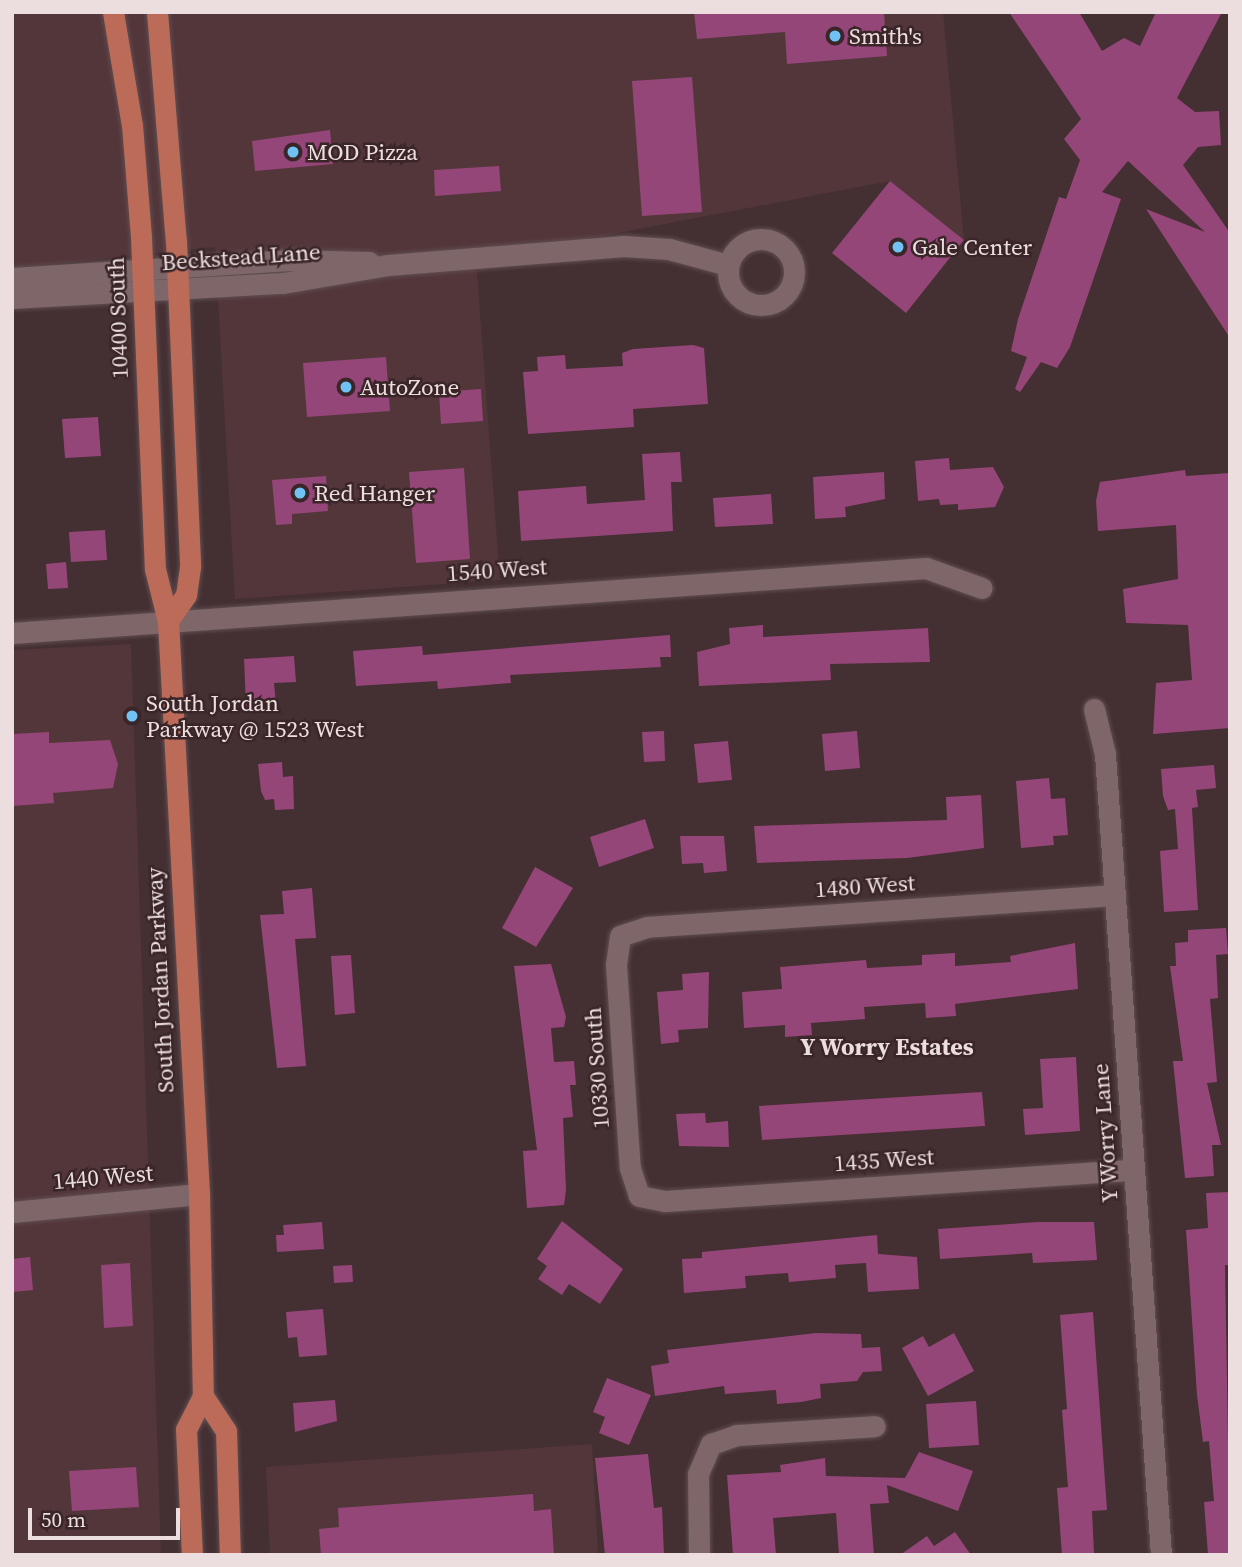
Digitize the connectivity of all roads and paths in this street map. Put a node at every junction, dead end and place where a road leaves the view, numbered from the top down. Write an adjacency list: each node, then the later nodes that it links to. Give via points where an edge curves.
1 (113, 12): 7 (main road, 10400 South, via 132,125)
2 (157, 12): 5 (main road)
3 (388, 265): 4 (street, Beckstead Lane, via 624,246 669,248); 5 (street, Beckstead Lane, via 320,259); 8 (street, Beckstead Lane, via 307,281)
4 (728, 265)
5 (178, 267): 7 (street, Beckstead Lane); 8 (main road)
6 (12, 278): 7 (street, Beckstead Lane)
7 (143, 280): 8 (street, Beckstead Lane); 9 (street, Beckstead Lane); 11 (main road, 10400 South, via 156,583)
8 (178, 289): 11 (main road, via 190,567 186,594)
9 (12, 298)
10 (982, 588): 11 (street, 1540 West, via 926,568)
11 (168, 621): 12 (street, 1540 West); 17 (main road, South Jordan Parkway)
12 (12, 633)
13 (1094, 709): 14 (street, Y Worry Lane, via 1105,754)
14 (1115, 895): 15 (street, 1480 West, via 647,927); 16 (street, Y Worry Lane)
15 (620, 936): 18 (street, 10330 South, via 616,965 630,1168)
16 (1134, 1170): 18 (street, 1435 West, via 664,1202); 25 (street, Y Worry Lane)
17 (199, 1194): 19 (street, 1440 West); 20 (main road, South Jordan Parkway)
18 (639, 1196)
19 (12, 1212)
20 (203, 1396): 22 (main road, via 186,1429); 23 (main road, via 226,1431)
21 (874, 1426): 24 (street, via 737,1435 710,1444 698,1474)
22 (192, 1555)
23 (230, 1555)
24 (699, 1555)
25 (1160, 1555)

